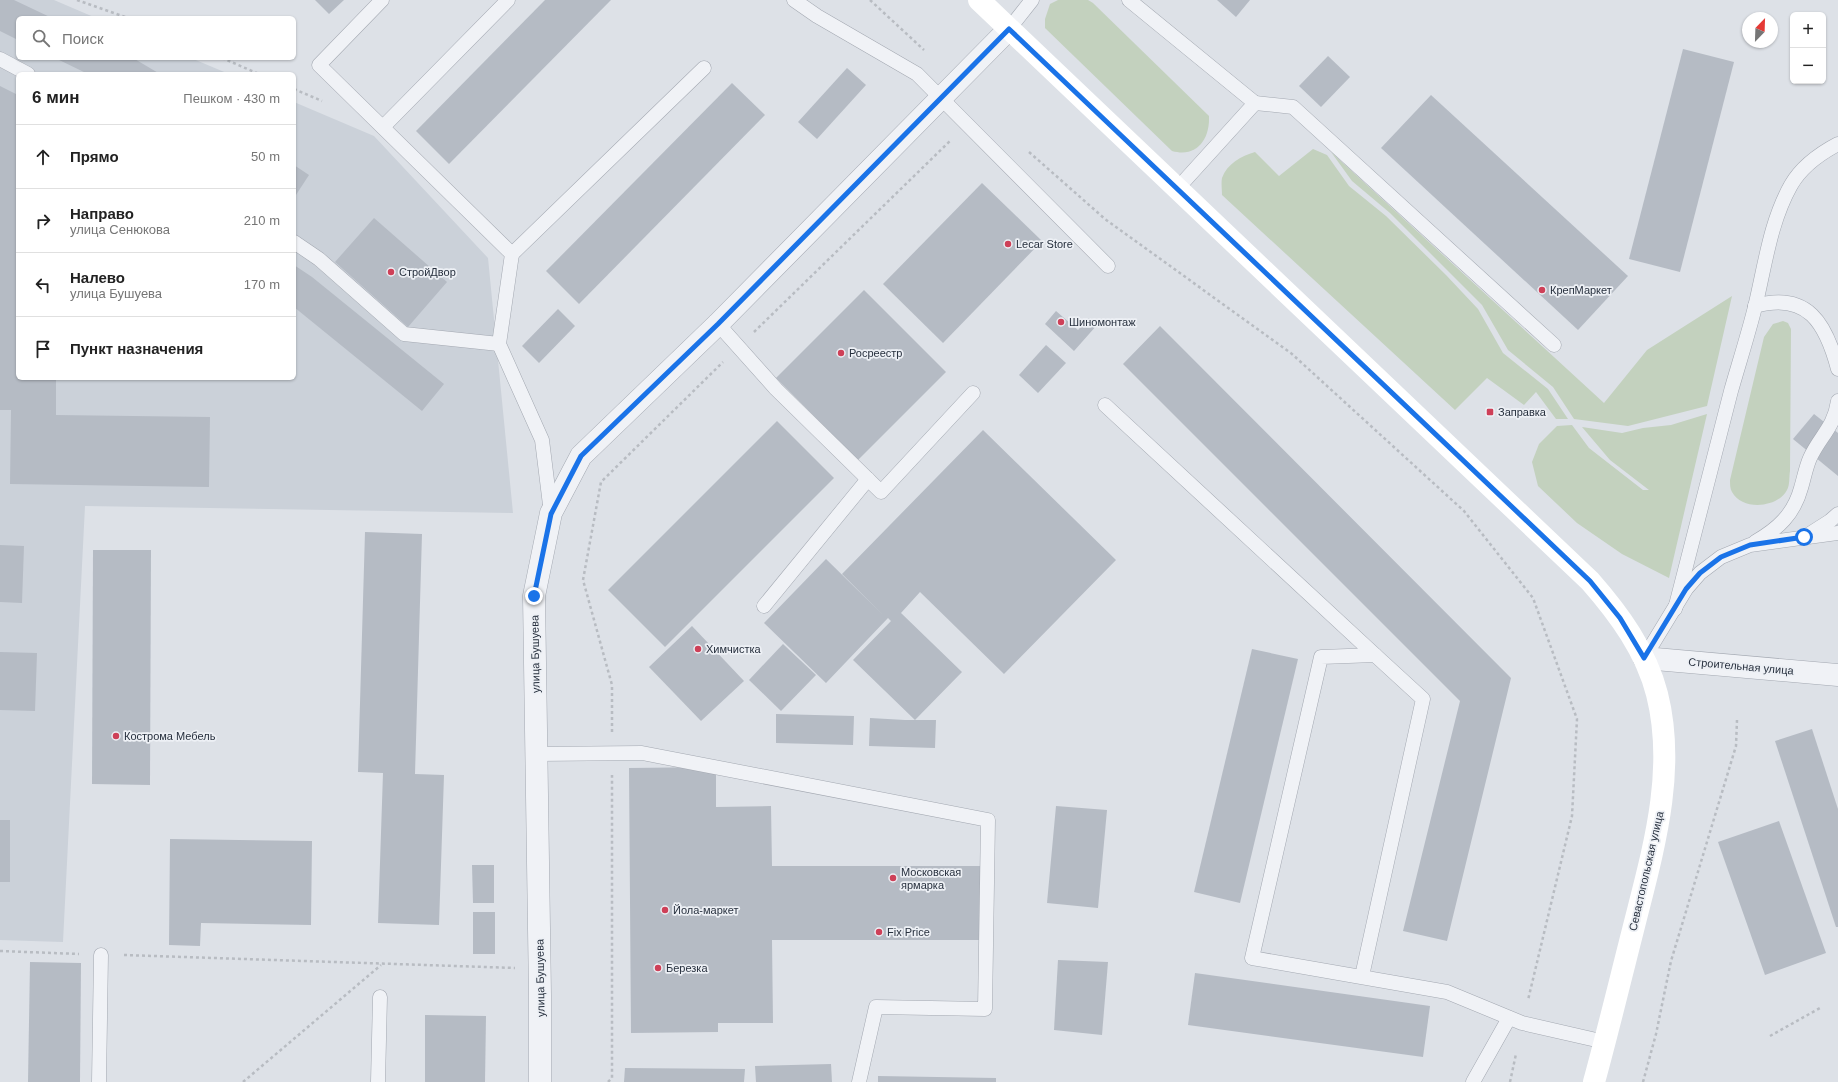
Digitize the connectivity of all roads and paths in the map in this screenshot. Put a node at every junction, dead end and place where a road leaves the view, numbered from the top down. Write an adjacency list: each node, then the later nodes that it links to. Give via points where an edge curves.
1 (77, 0): 9 (path)
2 (382, 0): 20 (lane, via 319,65)
3 (508, 0): 20 (lane)
4 (794, 0): 17 (lane, via 916,74)
5 (870, 0): 11 (path)
6 (979, 0): 10 (main road, Севастопольская улица)
7 (1032, 0): 10 (lane)
8 (1129, 0): 18 (lane)
9 (122, 16)
10 (1009, 29): 17 (street, улица Бушуева); 23 (main road, Севастопольская улица)
11 (926, 53)
12 (0, 60): 15 (lane)
13 (227, 60): 16 (path)
14 (704, 68): 25 (lane)
15 (24, 72)
16 (254, 72)
17 (941, 99): 19 (lane); 28 (street, улица Бушуева)
18 (1255, 103): 23 (lane); 30 (lane, via 1294,107)
19 (967, 124): 26 (lane); 31 (path)
20 (383, 127): 25 (lane)
21 (1838, 144): 27 (lane, via 1805,165 1791,185 1778,214 1769,244)
22 (1028, 152): 58 (path, via 1105,219 1292,354 1464,510 1533,598 1577,720 1572,816)
23 (1177, 189): 45 (main road, Севастопольская улица, via 1590,581 1620,618)
24 (296, 243): 29 (lane, via 319,259 404,334)
25 (512, 254): 29 (lane)
26 (1108, 266)
27 (1755, 306): 32 (lane, via 1780,302 1795,305 1816,317 1833,350); 43 (lane)
28 (718, 324): 31 (lane); 37 (street, улица Бушуева, via 581,456)
29 (499, 344): 37 (lane, via 542,440)
30 (1554, 345)
31 (739, 347): 36 (lane, via 776,389); 48 (path, via 601,482 583,580 612,685)
32 (1838, 369)
33 (973, 393): 36 (lane, via 881,492)
34 (1838, 401): 41 (lane, via 1834,420 1809,460 1799,498 1792,511 1782,523)
35 (1105, 405): 44 (lane)
36 (868, 479): 42 (lane)
37 (551, 514): 49 (street, улица Бушуева, via 534,596)
38 (1838, 514): 40 (lane)
39 (1838, 533): 40 (lane)
40 (1804, 537): 41 (lane)
41 (1750, 545): 43 (lane, via 1721,557 1700,573 1686,589)
42 (764, 606)
43 (1675, 609): 45 (lane)
44 (1375, 655): 54 (lane, via 1423,699); 54 (lane, via 1321,657 1252,958)
45 (1644, 658): 46 (street, Строительная улица); 60 (main road, Севастопольская улица, via 1660,706 1664,790 1647,872)
46 (1838, 675)
47 (1737, 720): 70 (path, via 1736,746 1671,961)
48 (612, 753): 49 (lane); 65 (path, via 612,1078); 66 (lane, via 642,753 988,820 985,1009 876,1007)
49 (536, 754): 64 (street, улица Бушуева)
50 (0, 951): 51 (path)
51 (101, 955): 52 (path); 61 (lane)
52 (382, 964): 53 (path); 62 (path)
53 (519, 968)
54 (1362, 976): 57 (lane, via 1447,992)
55 (380, 997): 63 (lane)
56 (1820, 1008): 59 (path)
57 (1508, 1018): 58 (lane); 67 (lane)
58 (1522, 1023): 60 (lane); 68 (path)
59 (1770, 1036)
60 (1605, 1042): 69 (main road, Севастопольская улица)
61 (98, 1082)
62 (243, 1082)
63 (378, 1082)
64 (540, 1082)
65 (608, 1082)
66 (859, 1082)
67 (1473, 1082)
68 (1510, 1082)
69 (1594, 1082)
70 (1643, 1082)

